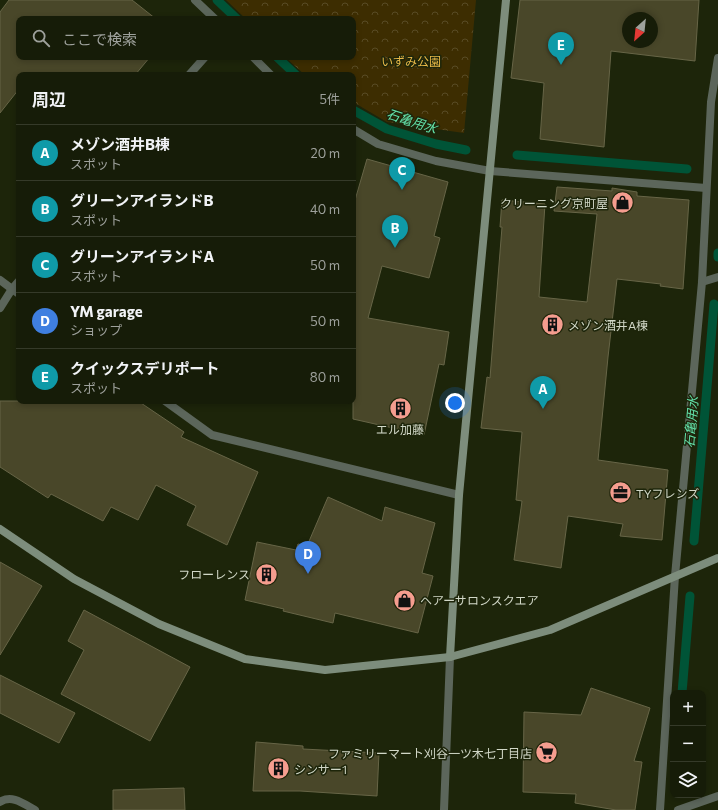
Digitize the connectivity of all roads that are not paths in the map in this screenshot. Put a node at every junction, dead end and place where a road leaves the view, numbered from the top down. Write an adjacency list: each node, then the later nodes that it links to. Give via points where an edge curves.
1 (195, 0): 3 (street)
2 (506, 0): 10 (street)
3 (212, 16)
4 (718, 58): 11 (street, via 711,102)
5 (202, 60): 7 (street)
6 (256, 60): 8 (street)
7 (192, 72)
8 (268, 72)
9 (356, 131): 10 (street, via 378,144 436,161)
10 (490, 171): 11 (street); 18 (street)
11 (706, 188): 14 (street)
12 (718, 277): 14 (street)
13 (0, 280): 15 (street)
14 (702, 282): 21 (street)
15 (16, 292): 16 (street)
16 (0, 308)
17 (170, 404): 18 (street, via 212,435)
18 (459, 495): 22 (street)
19 (0, 529): 22 (street, via 74,579 159,624 245,659 325,670)
20 (718, 558): 21 (street)
21 (675, 576): 22 (street, via 550,630); 27 (street)
22 (450, 657): 26 (street)
23 (718, 796): 28 (street)
24 (0, 802): 25 (street, via 13,798)
25 (35, 810)
26 (444, 810)
27 (660, 810)
28 (678, 810)

